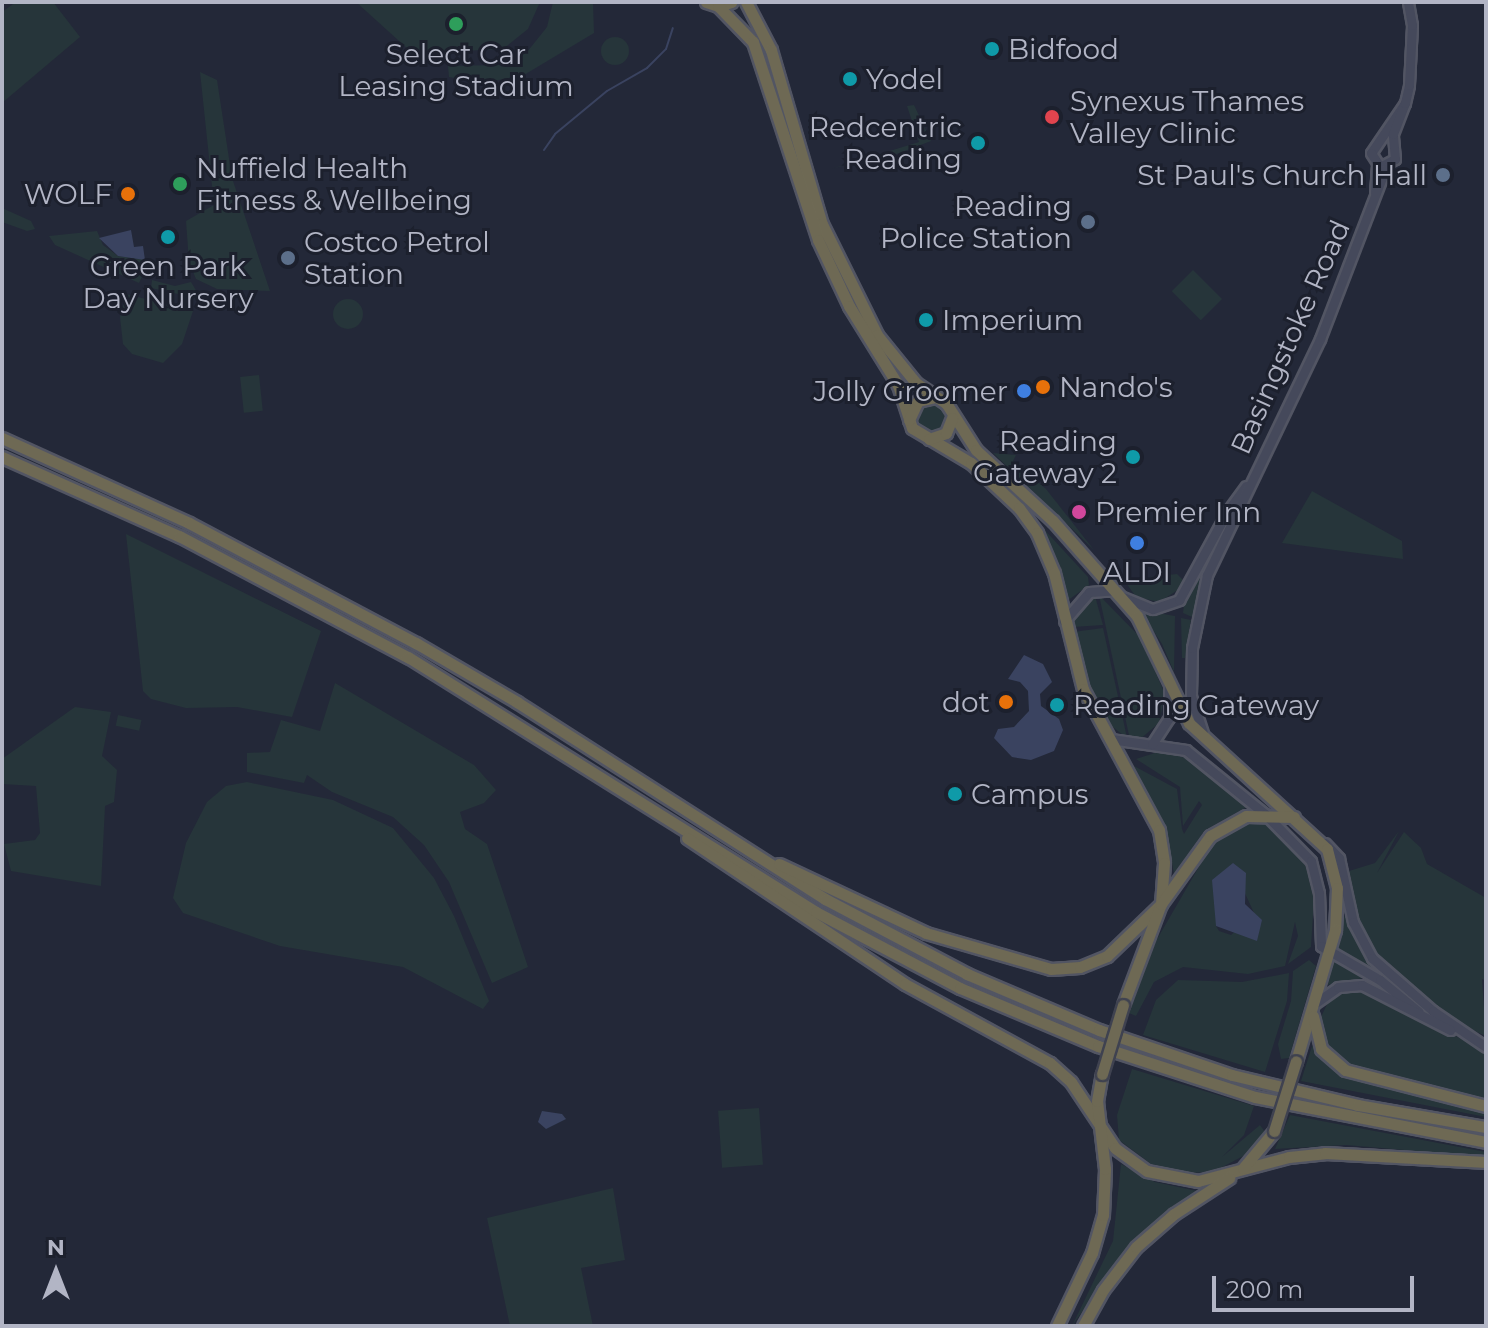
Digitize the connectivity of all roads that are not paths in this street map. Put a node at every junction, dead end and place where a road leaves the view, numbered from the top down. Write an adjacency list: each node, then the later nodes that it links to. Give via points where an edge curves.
1 (731, 2): 4 (highway)
2 (746, 2): 9 (highway, via 771,50 813,198 843,273 882,343)
3 (1408, 2): 5 (main road, via 1413,55)
4 (712, 4): 11 (highway, via 753,42 818,240 849,306 898,385)
5 (1405, 103): 6 (main road); 7 (main road)
6 (1376, 145): 7 (main road); 8 (main road, via 1371,157)
7 (1392, 146): 8 (main road, Basingstoke Road, via 1395,159)
8 (1381, 166): 15 (main road, Basingstoke Road, via 1373,208 1308,366)
9 (935, 397): 10 (highway, via 948,406); 11 (highway, via 918,401)
10 (952, 418): 13 (highway, via 943,435); 16 (highway, via 976,450 1053,521)
11 (909, 420): 13 (highway, via 915,433)
12 (2, 438): 26 (highway, via 189,523 416,643)
13 (928, 439): 17 (highway, via 963,456 1019,508 1047,553)
14 (2, 457): 24 (highway, via 285,589 488,703)
15 (1249, 484): 16 (main road, Basingstoke Road, via 1225,515 1179,600 1153,609); 20 (main road, Basingstoke Road, via 1212,562 1196,620 1191,696)
16 (1118, 593): 17 (main road, via 1089,592); 18 (highway, Basingstoke Road, via 1149,634)
17 (1064, 621): 19 (highway, via 1079,680)
18 (1168, 676): 20 (highway, Basingstoke Road, via 1184,715); 21 (main road, via 1170,714)
19 (1111, 739): 21 (main road); 27 (highway, via 1159,830 1164,863)
20 (1207, 741): 23 (highway, Basingstoke Road)
21 (1152, 744): 22 (main road, via 1192,753)
22 (1265, 814): 23 (highway); 27 (highway, via 1241,817 1215,831); 28 (main road, via 1311,861)
23 (1298, 819): 25 (highway, Basingstoke Road)
24 (669, 821): 34 (highway, via 696,846 861,957 1050,1063 1071,1082); 36 (highway, via 902,959 1098,1046 1296,1107)
25 (1322, 840): 28 (highway, via 1338,896); 31 (main road, via 1342,865 1353,922 1368,951)
26 (745, 850): 27 (highway, via 926,933 1051,969 1080,967 1107,956); 35 (highway, via 912,947 1099,1030 1290,1090)
27 (1161, 904): 34 (highway, bridge, via 1102,1074)
28 (1324, 948): 29 (highway); 30 (main road, via 1369,973)
29 (1313, 1006): 30 (main road, via 1338,987 1357,984); 33 (highway, via 1321,1049 1345,1070); 38 (highway, bridge, via 1274,1131)
30 (1419, 1012): 31 (main road)
31 (1468, 1037): 32 (main road)
32 (1486, 1047)
33 (1486, 1106)
34 (1100, 1126): 38 (highway, via 1123,1155 1162,1177 1198,1181); 39 (highway, via 1106,1181 1101,1225)
35 (1486, 1127)
36 (1486, 1142)
37 (1486, 1162): 38 (highway, via 1325,1153)
38 (1241, 1170): 40 (highway, via 1174,1214 1136,1247)
39 (1057, 1326)
40 (1083, 1326)

